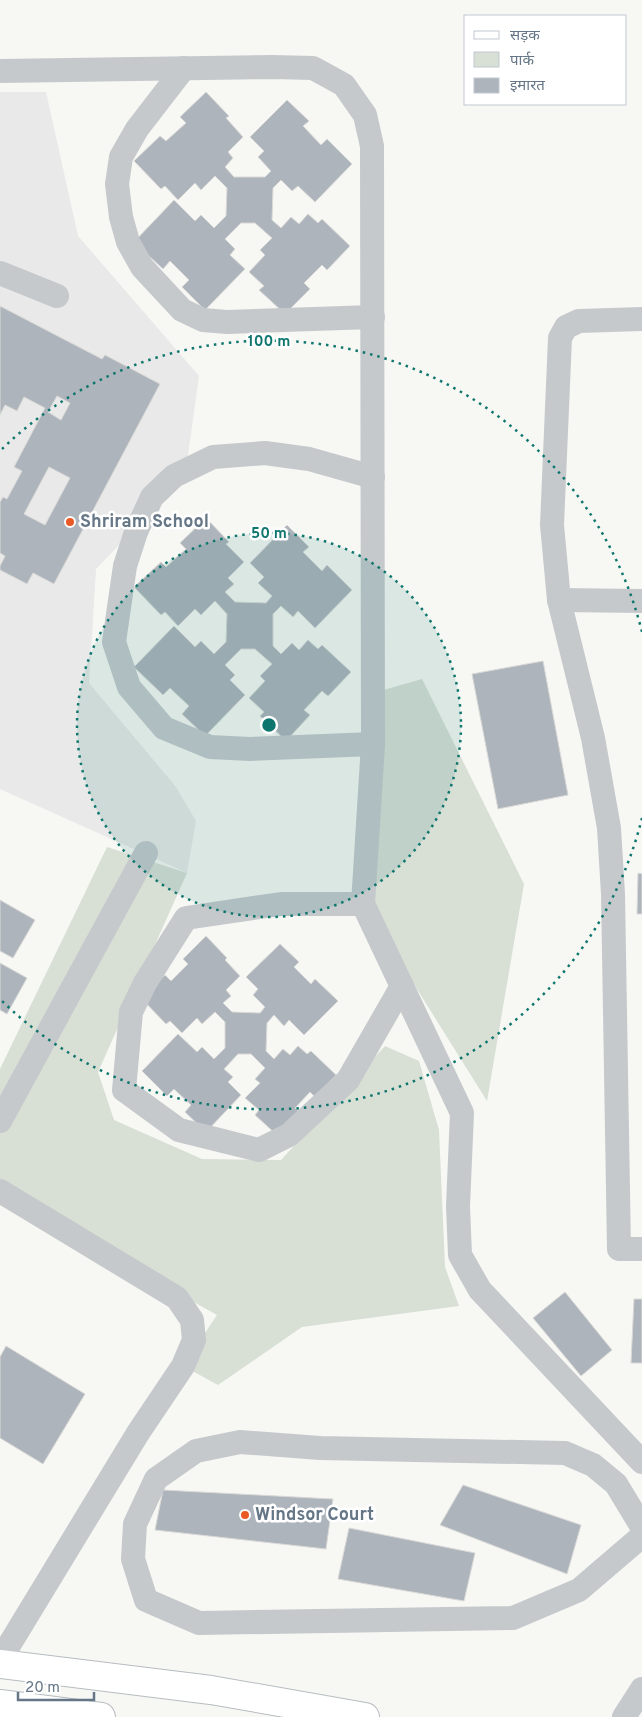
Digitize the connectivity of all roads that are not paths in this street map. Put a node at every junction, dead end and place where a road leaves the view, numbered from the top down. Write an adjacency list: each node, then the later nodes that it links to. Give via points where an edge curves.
1 (184, 68): 2 (street); 5 (street, via 313,68 344,85 365,115 372,146); 5 (street, via 137,129 121,157 117,184 121,217 128,242 142,267 182,310 203,320)
2 (0, 71)
3 (0, 273): 4 (street)
4 (57, 296)
5 (373, 317): 7 (street)
6 (642, 320): 8 (street, via 579,321 566,327 560,338 552,525)
7 (373, 477): 10 (street); 10 (street, via 309,459 266,453 213,457 174,476 152,497 136,532 125,566 114,642 130,688 164,728 210,747 250,749)
8 (559, 600): 9 (street); 16 (street, via 593,738 610,828 619,1249)
9 (642, 601)
10 (373, 744): 12 (street)
11 (146, 853): 14 (street)
12 (363, 904): 13 (street); 13 (street, via 281,904 186,918 145,983 131,1012 124,1090 178,1130 259,1150 289,1135 348,1080)
13 (402, 986): 17 (street, via 462,1112 458,1206 460,1255 480,1290)
14 (0, 1120)
15 (0, 1192): 20 (street, via 177,1298 192,1320 194,1340 183,1366 138,1433)
16 (642, 1249)
17 (642, 1462)
18 (642, 1527): 19 (street, via 616,1484 593,1465 565,1453 320,1448 240,1442 196,1451 156,1479 135,1524 133,1559 146,1600 199,1623 513,1618 579,1590)
19 (642, 1536)
20 (0, 1660)
21 (0, 1664): 26 (street, via 211,1690)
22 (642, 1689): 27 (street)
23 (0, 1704): 24 (street)
24 (62, 1714): 25 (street)
25 (101, 1717)
26 (365, 1717)
27 (624, 1717)

